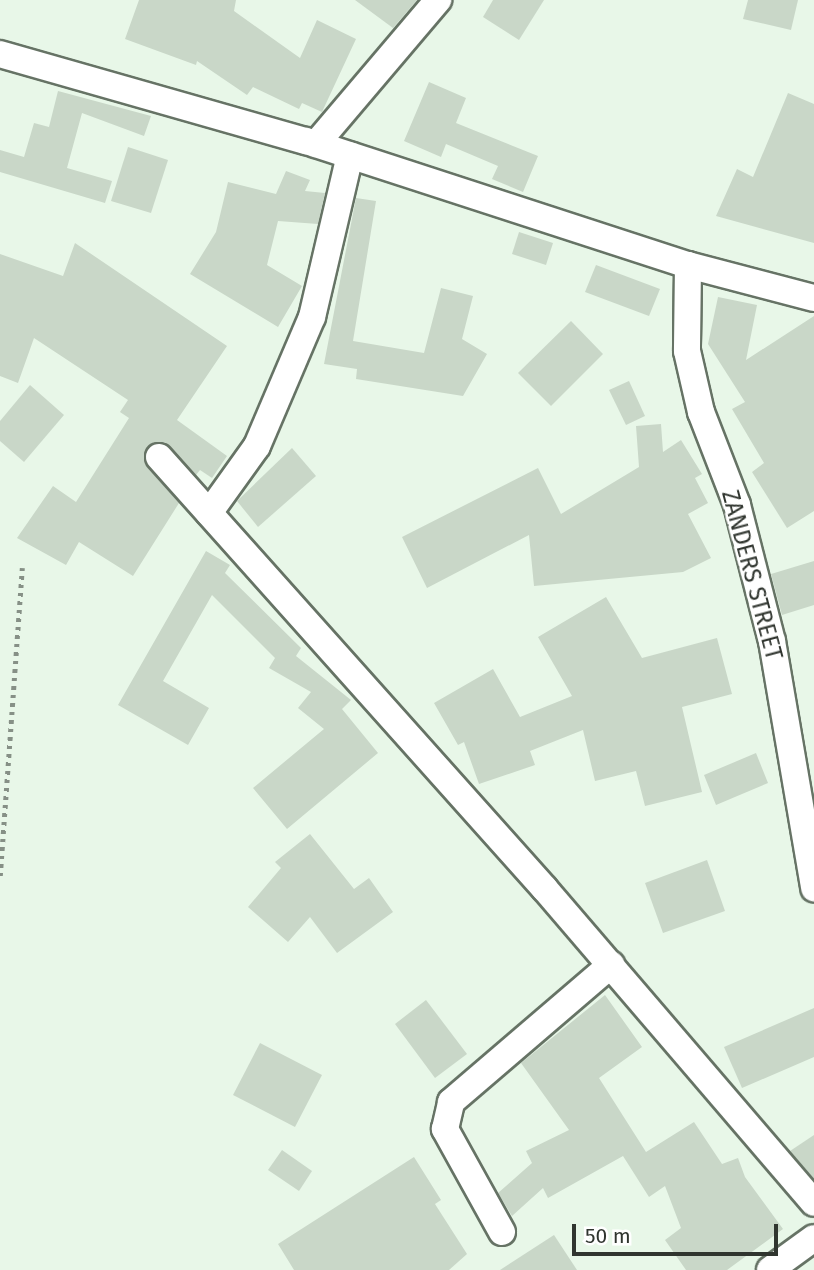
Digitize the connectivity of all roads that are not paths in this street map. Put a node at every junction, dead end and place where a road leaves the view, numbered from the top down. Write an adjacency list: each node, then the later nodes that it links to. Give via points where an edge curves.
1 (438, 0): 3 (street)
2 (0, 54): 3 (street)
3 (316, 144): 4 (street)
4 (350, 155): 5 (street); 8 (street, via 312,317 257,446)
5 (688, 265): 6 (street); 9 (street, ZANDERS STREET, via 687,351 701,412 737,505 772,641)
6 (814, 298)
7 (159, 457): 8 (street)
8 (209, 513): 10 (street)
9 (814, 888)
10 (611, 965): 11 (street); 12 (street, via 451,1102 445,1129)
11 (814, 1203)
12 (502, 1232)
13 (814, 1238): 14 (street)
14 (770, 1270)

